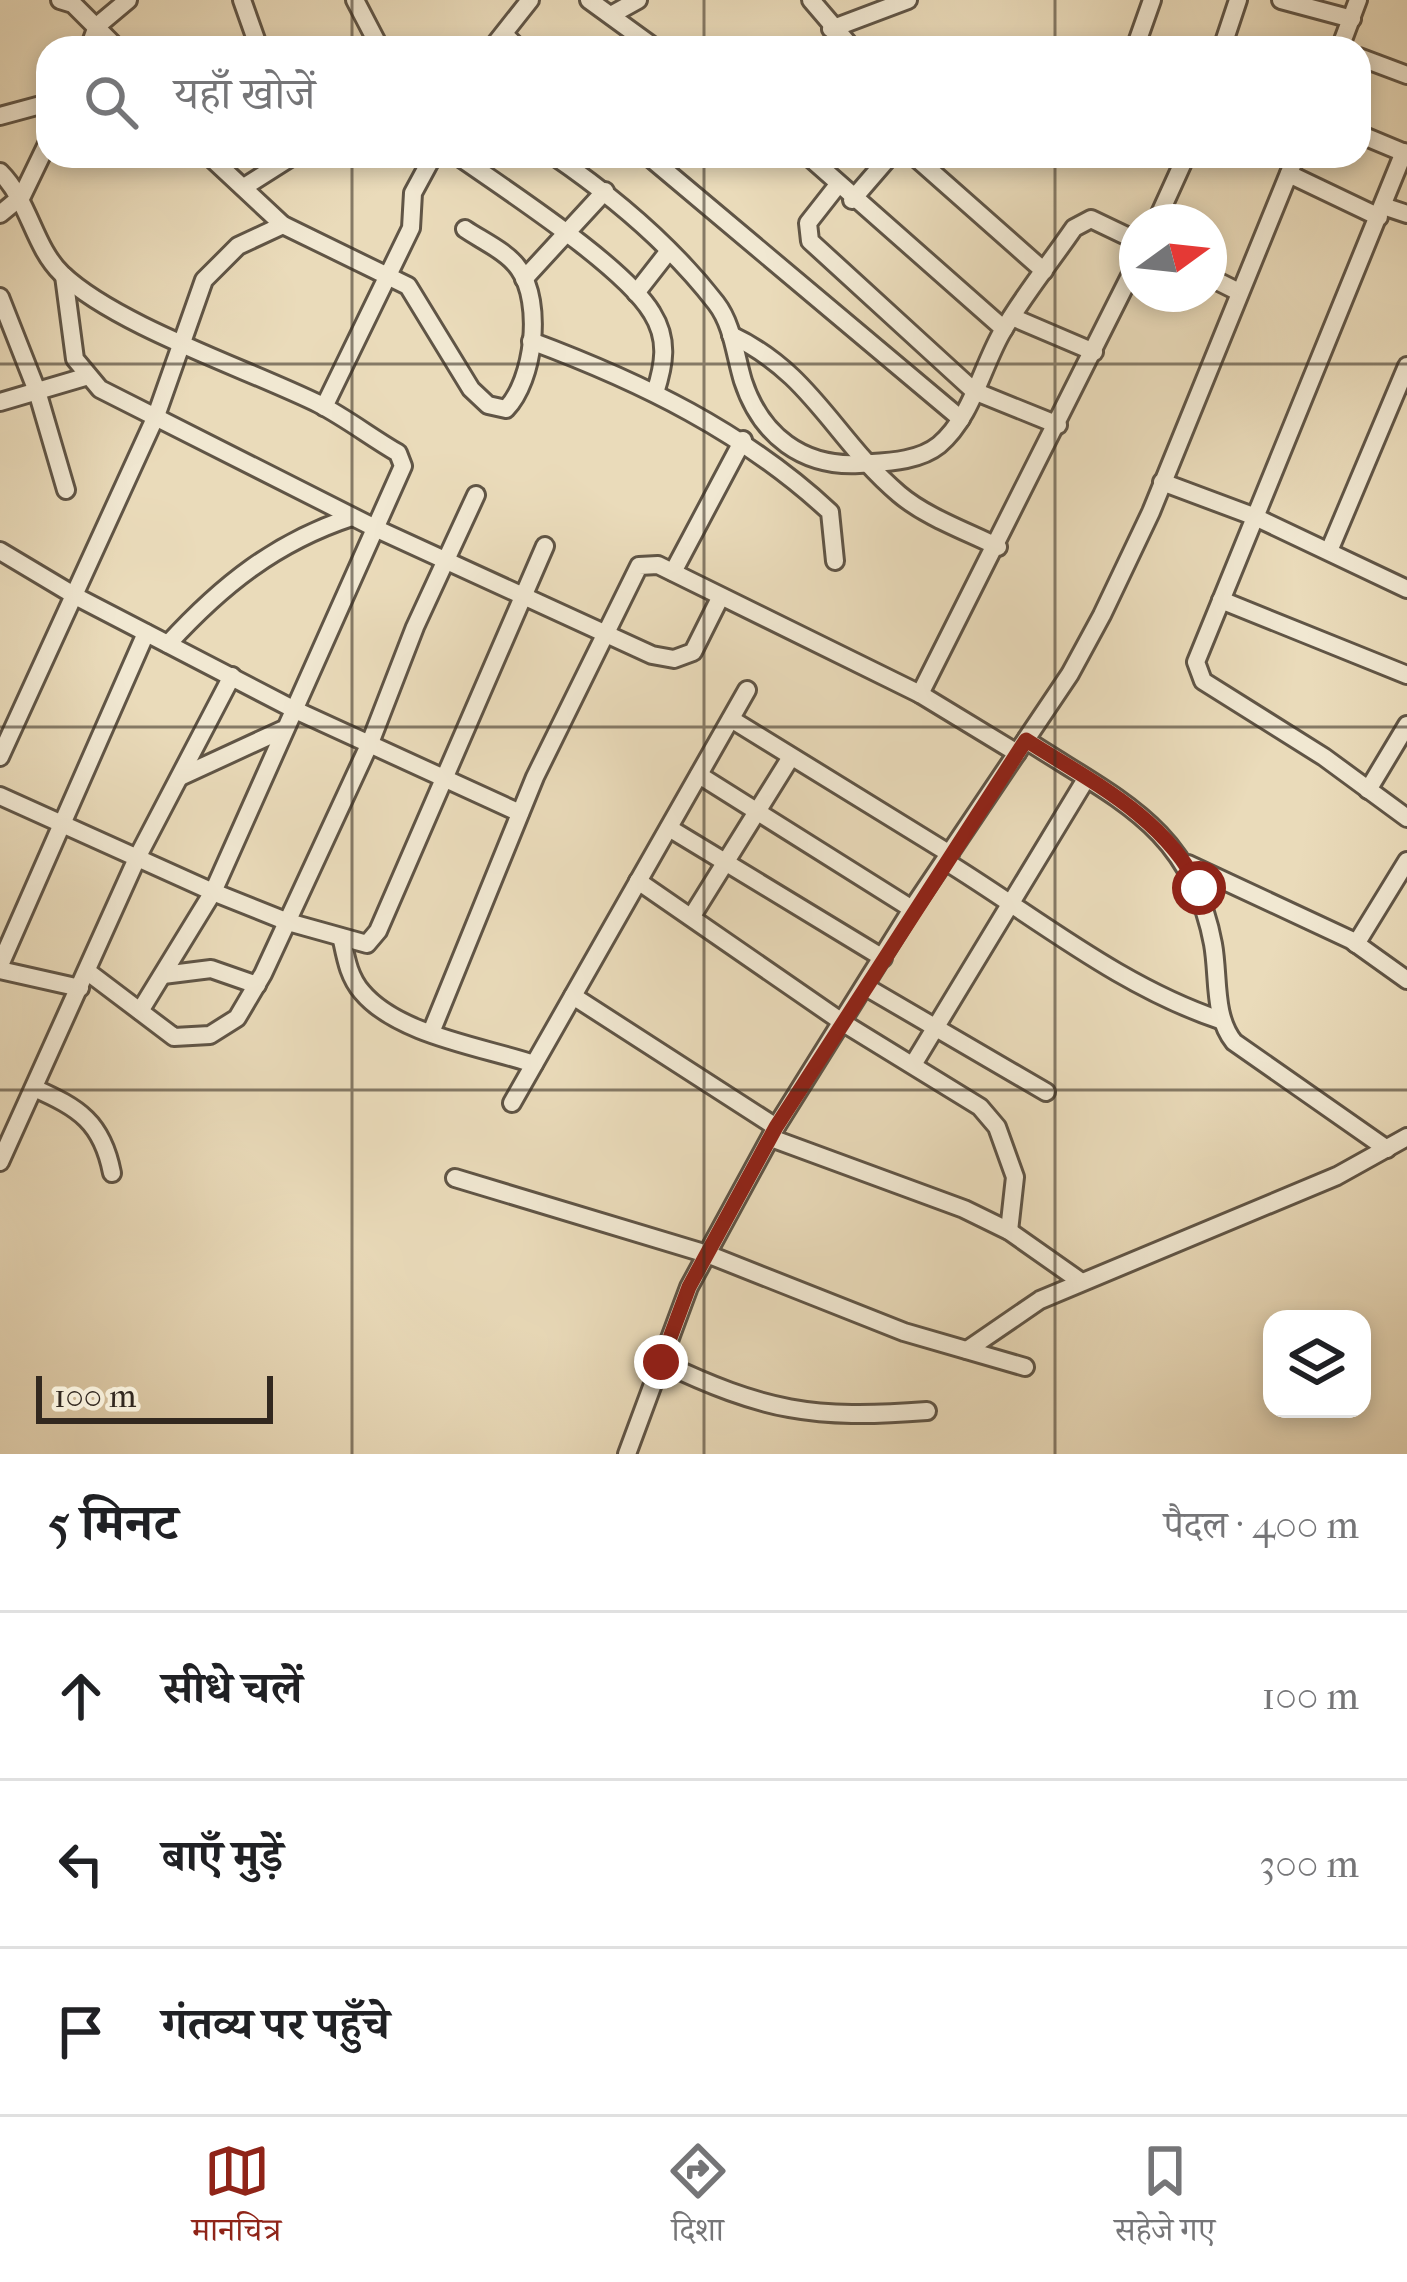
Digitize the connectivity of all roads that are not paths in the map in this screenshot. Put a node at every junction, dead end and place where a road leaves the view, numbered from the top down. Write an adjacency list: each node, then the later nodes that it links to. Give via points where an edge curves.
1 (60, 0): 16 (street)
2 (128, 0): 16 (street)
3 (242, 0): 19 (street)
4 (356, 0): 20 (street)
5 (530, 0): 21 (street)
6 (589, 0): 14 (street)
7 (638, 0): 14 (street)
8 (811, 0): 23 (street)
9 (908, 0): 24 (street)
10 (1152, 0): 25 (street)
11 (1238, 0): 26 (street)
12 (1281, 0): 15 (street)
13 (1358, 0): 15 (street)
14 (611, 16): 22 (street)
15 (1352, 19): 27 (street)
16 (97, 26): 17 (street); 18 (street)
17 (93, 36)
18 (106, 36)
19 (255, 36)
20 (374, 36)
21 (510, 36)
22 (638, 36)
23 (836, 36)
24 (847, 36)
25 (1139, 36)
26 (1226, 36)
27 (1345, 36)
28 (1371, 61): 29 (street)
29 (1407, 76)
30 (36, 106): 31 (street)
31 (0, 116)
32 (1371, 139): 33 (street)
33 (1405, 153): 54 (street)
34 (36, 167): 51 (street)
35 (223, 168): 49 (street)
36 (274, 168): 49 (street)
37 (427, 168): 63 (street)
38 (474, 168): 60 (street)
39 (571, 168): 50 (street)
40 (662, 168): 85 (street)
41 (819, 168): 48 (street)
42 (880, 168): 52 (street)
43 (928, 168): 62 (street)
44 (1181, 168): 53 (street)
45 (1291, 168): 68 (street)
46 (1298, 168): 54 (street)
47 (0, 172): 51 (street)
48 (836, 186): 52 (street); 80 (street, via 808,223 810,241)
49 (244, 187): 57 (street)
50 (605, 191): 60 (street); 61 (street)
51 (22, 196): 55 (street); 64 (street)
52 (852, 200): 71 (street)
53 (1164, 204)
54 (1381, 211): 56 (street); 92 (street)
55 (0, 214)
56 (1407, 214)
57 (283, 225): 63 (street); 75 (street, via 218,262 204,280)
58 (464, 229): 65 (street, via 511,261)
59 (1119, 232): 62 (street, via 1084,220)
60 (566, 235): 65 (street); 67 (street)
61 (668, 252): 67 (street); 73 (street, via 722,309)
62 (1044, 271): 71 (street)
63 (389, 274): 74 (street, via 420,301 488,405 512,403); 83 (street)
64 (64, 276): 75 (street); 78 (street, via 70,342)
65 (524, 280): 74 (street)
66 (1227, 286): 68 (street)
67 (636, 292): 81 (street, via 664,349)
68 (1239, 292): 89 (street)
69 (0, 297): 72 (street)
70 (1119, 300): 76 (street)
71 (1008, 323): 76 (street); 80 (street)
72 (6, 331): 79 (street)
73 (731, 335): 88 (street, via 804,383); 88 (street, via 750,400 777,434 814,463)
74 (531, 341): 81 (street)
75 (184, 344): 83 (street); 84 (street)
76 (1094, 352): 86 (street)
77 (1407, 366): 97 (street)
78 (85, 377): 79 (street); 84 (street)
79 (37, 391): 82 (street); 90 (street)
80 (974, 391): 85 (street); 86 (street)
81 (655, 393): 87 (street)
82 (0, 401)
83 (324, 407): 94 (street, via 402,459)
84 (156, 416): 93 (street); 104 (street)
85 (962, 419): 88 (street, via 928,453)
86 (1058, 425): 96 (street)
87 (743, 440): 100 (street, via 830,512); 101 (street)
88 (871, 463): 96 (street, via 910,502)
89 (1162, 482): 92 (street); 119 (street, via 1102,615)
90 (66, 490)
91 (476, 495): 99 (street)
92 (1253, 516): 97 (street); 106 (street)
93 (352, 517): 94 (street); 109 (street, via 266,553)
94 (376, 529): 99 (street); 114 (street)
95 (545, 546): 103 (street)
96 (998, 548): 113 (street)
97 (1329, 551): 102 (street)
98 (2, 556): 104 (street)
99 (447, 560): 103 (street); 118 (street)
100 (836, 561)
101 (673, 572): 105 (street); 107 (street, via 639,566)
102 (1407, 589)
103 (524, 594): 107 (street); 125 (street)
104 (77, 597): 108 (street); 121 (street)
105 (720, 598): 107 (street, via 683,658 652,655); 113 (street)
106 (1221, 600): 110 (street); 126 (street, via 1198,652 1203,681)
107 (604, 631): 129 (street)
108 (146, 633): 109 (street); 131 (street)
109 (168, 644): 111 (street)
110 (1407, 675)
111 (232, 676): 114 (street); 123 (street)
112 (747, 690): 115 (street)
113 (920, 694): 119 (street)
114 (293, 709): 117 (street); 118 (street)
115 (730, 718): 120 (street); 122 (street)
116 (1407, 725): 126 (street)
117 (283, 730): 123 (street); 139 (street)
118 (370, 743): 125 (street); 143 (street)
119 (1022, 747): 124 (street); 134 (street)
120 (791, 757): 128 (street); 134 (street)
121 (0, 758)
122 (698, 775): 128 (street); 132 (street)
123 (179, 778): 133 (street)
124 (1086, 779): 137 (street, via 1128,806); 140 (street)
125 (445, 780): 129 (street); 144 (street, via 378,931 362,945)
126 (1368, 790): 130 (street)
127 (2, 804): 131 (street)
128 (759, 809): 135 (street); 141 (street)
129 (520, 813): 158 (street)
130 (1407, 818)
131 (65, 825): 133 (street); 147 (street)
132 (669, 828): 135 (street); 138 (street)
133 (138, 856): 139 (street); 149 (street)
134 (948, 858): 140 (street); 141 (street)
135 (727, 860): 142 (street); 146 (street)
136 (1407, 861): 145 (street)
137 (1188, 865): 145 (street); 155 (street, via 1208,919)
138 (638, 881): 142 (street); 153 (street)
139 (213, 892): 143 (street); 148 (street)
140 (1009, 900): 155 (street, via 1074,951); 157 (street)
141 (912, 909): 146 (street)
142 (692, 916): 156 (street)
143 (288, 922): 144 (street); 151 (street)
144 (342, 940): 158 (street, via 365,995)
145 (1356, 944): 150 (street)
146 (883, 958): 152 (street)
147 (0, 968): 149 (street)
148 (163, 975): 151 (street, via 211,969); 154 (street)
149 (84, 980): 154 (street); 161 (street)
150 (1407, 980)
151 (257, 985): 154 (street, via 237,1018 210,1035 174,1037)
152 (866, 987): 156 (street); 157 (street)
153 (573, 996): 160 (street); 165 (street)
154 (140, 1012)
155 (1220, 1020): 167 (street, via 1234,1042)
156 (845, 1024): 159 (street); 165 (street)
157 (938, 1029): 159 (street); 162 (street)
158 (432, 1030): 160 (street)
159 (914, 1063): 171 (street, via 980,1106 997,1127 1015,1177)
160 (534, 1064): 163 (street)
161 (34, 1088): 164 (street); 169 (street, via 94,1122)
162 (1046, 1092)
163 (512, 1103)
164 (8, 1123): 168 (street)
165 (774, 1132): 171 (street); 172 (street)
166 (1407, 1138): 167 (street)
167 (1388, 1149): 173 (street)
168 (0, 1162)
169 (112, 1173)
170 (455, 1178): 172 (street)
171 (1009, 1231): 173 (street)
172 (707, 1254): 174 (street); 175 (street)
173 (1080, 1281): 174 (street)
174 (967, 1350): 176 (street)
175 (661, 1362): 177 (street, via 788,1412); 178 (street)
176 (1025, 1367)
177 (928, 1412)
178 (627, 1454)

